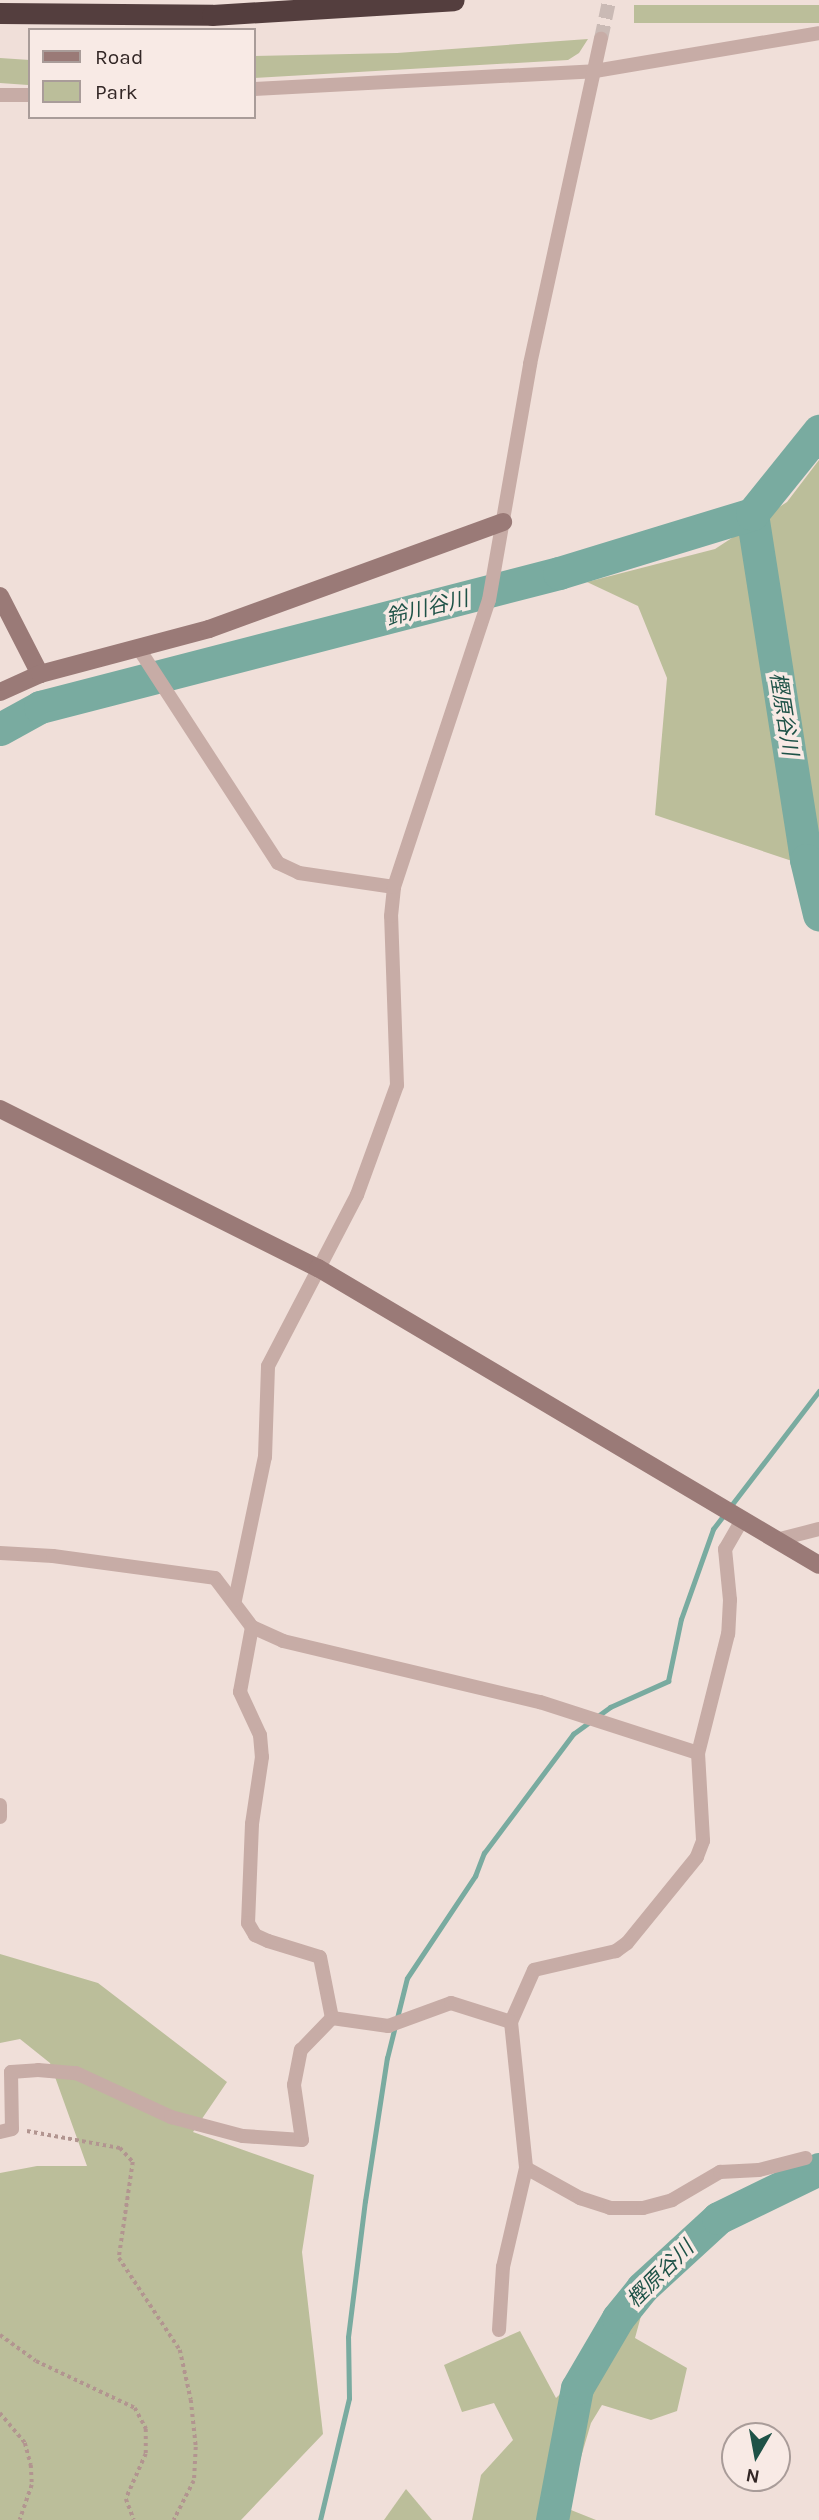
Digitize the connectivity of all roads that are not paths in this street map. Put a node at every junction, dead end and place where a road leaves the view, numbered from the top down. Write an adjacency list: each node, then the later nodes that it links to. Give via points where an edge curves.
1 (454, 0): 2 (highway, via 212,15)
2 (0, 13)
3 (819, 33): 5 (street)
4 (601, 39): 5 (street)
5 (595, 71): 6 (street); 9 (street, via 530,364)
6 (256, 89)
7 (0, 94): 8 (street)
8 (28, 95)
9 (503, 522): 11 (street); 14 (street, via 489,600)
10 (0, 596): 12 (street)
11 (142, 655): 12 (street); 14 (street, via 278,863 299,873)
12 (40, 674): 13 (street)
13 (0, 692)
14 (394, 887): 16 (street, via 397,1085 357,1195)
15 (0, 1109): 16 (street)
16 (318, 1268): 17 (street); 22 (street, via 268,1366 265,1457)
17 (733, 1515): 19 (street); 24 (street, via 725,1549 728,1634)
18 (819, 1530): 19 (street)
19 (776, 1540): 21 (street)
20 (0, 1553): 22 (street, via 215,1578)
21 (819, 1565)
22 (234, 1600): 23 (street)
23 (252, 1627): 24 (street, via 283,1641 540,1702); 27 (street, via 240,1692 260,1735 262,1757 252,1824 248,1923 256,1935 268,1941 320,1957)
24 (698, 1753): 28 (street, via 703,1841 696,1857 616,1951 534,1970)
25 (0, 1805): 26 (street)
26 (0, 1817)
27 (332, 2018): 28 (street, via 395,2024 450,2003); 29 (street, via 301,2050 294,2085 302,2140 243,2136 171,2117 76,2073)
28 (512, 2022): 32 (street)
29 (5, 2073): 30 (street)
30 (6, 2130)
31 (805, 2158): 32 (street, via 760,2170 720,2172 672,2200 643,2208 610,2207 580,2198)
32 (526, 2168): 33 (street, via 503,2267)
33 (499, 2330)

